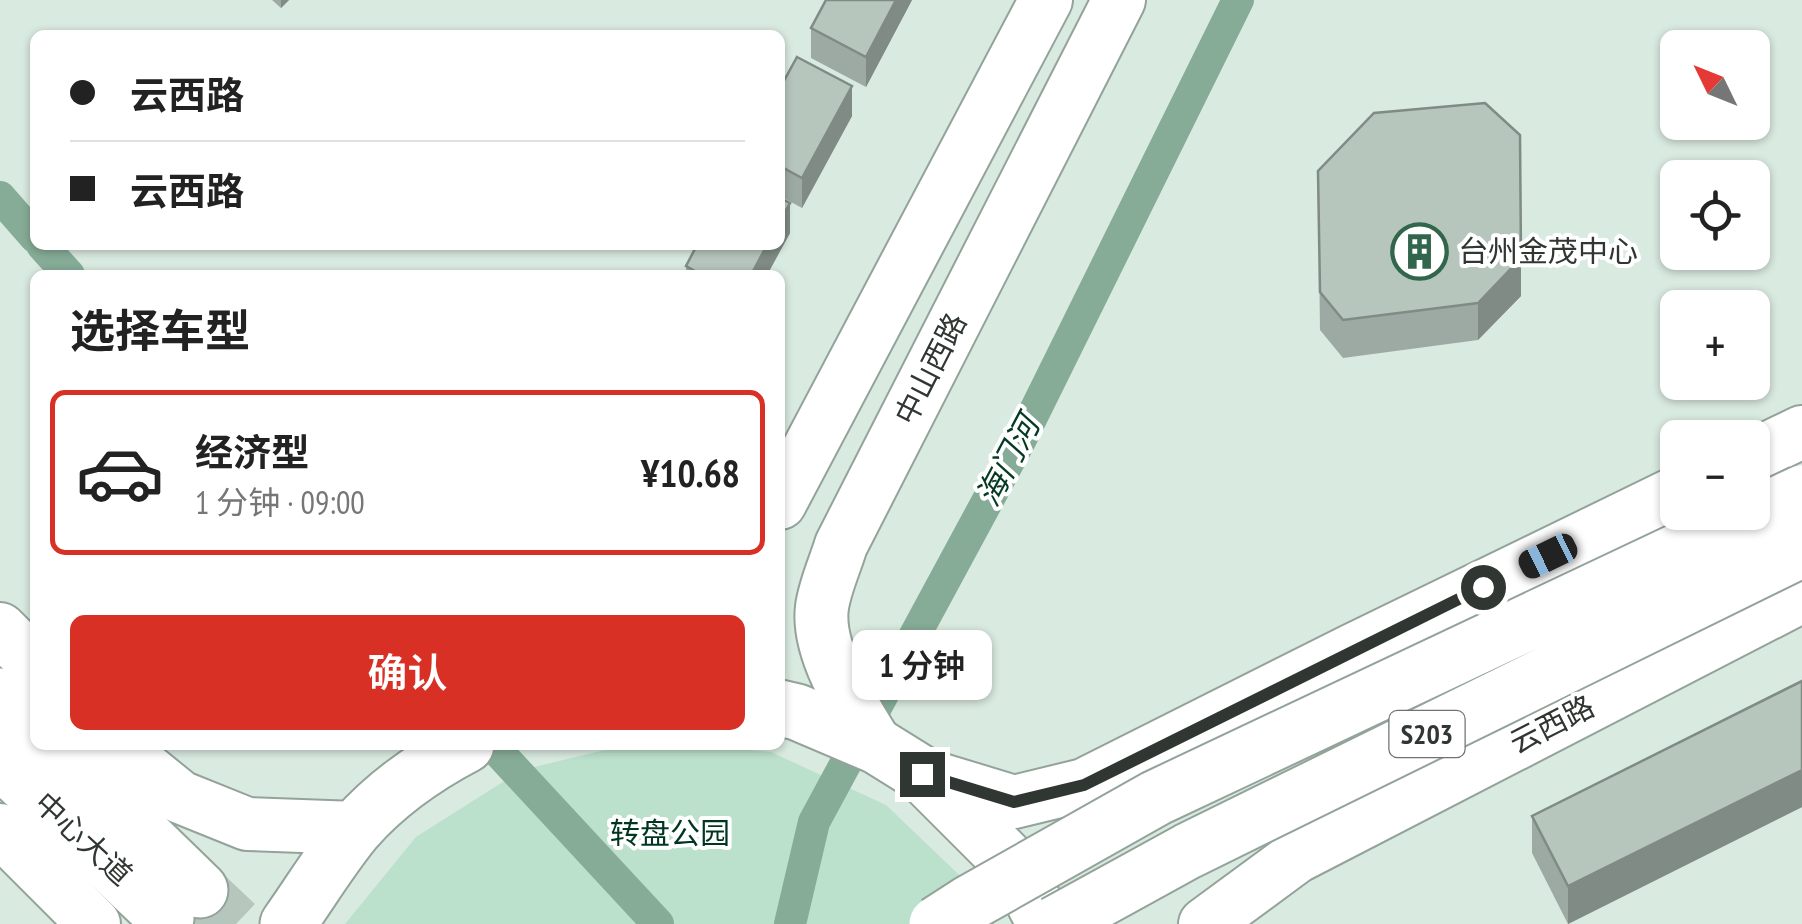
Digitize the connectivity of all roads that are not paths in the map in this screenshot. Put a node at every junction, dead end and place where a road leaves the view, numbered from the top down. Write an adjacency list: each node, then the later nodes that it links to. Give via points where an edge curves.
1 (1046, 0): 6 (main road)
2 (1119, 0): 20 (main road, 中山西路, via 840,545 822,608 826,649 849,699)
3 (1802, 432): 4 (main road)
4 (1770, 447)
5 (1802, 493): 26 (main road, S203, bridge, via 1156,798)
6 (785, 495)
7 (1660, 501): 14 (main road)
8 (1802, 549): 28 (main road, S203, bridge, via 1188,851)
9 (1802, 596): 23 (main road, 云西路)
10 (0, 629): 11 (main road)
11 (30, 659)
12 (0, 696): 15 (main road)
13 (792, 712): 20 (main road)
14 (1222, 716): 20 (main road, via 1084,785 1014,802); 23 (main road, via 1191,741 1169,783 1176,831 1206,863 1256,866)
15 (30, 725)
16 (55, 750): 19 (main road, 中心大道, via 183,904)
17 (122, 750): 21 (main road, via 180,796 247,824)
18 (445, 758): 21 (main road)
19 (0, 760)
20 (905, 763): 27 (main road, via 1017,869)
21 (356, 828): 25 (main road)
22 (0, 830): 24 (main road)
23 (1296, 857): 29 (main road, 云西路)
24 (94, 924)
25 (288, 924)
26 (937, 924)
27 (1045, 924)
28 (1055, 924)
29 (1205, 924)

